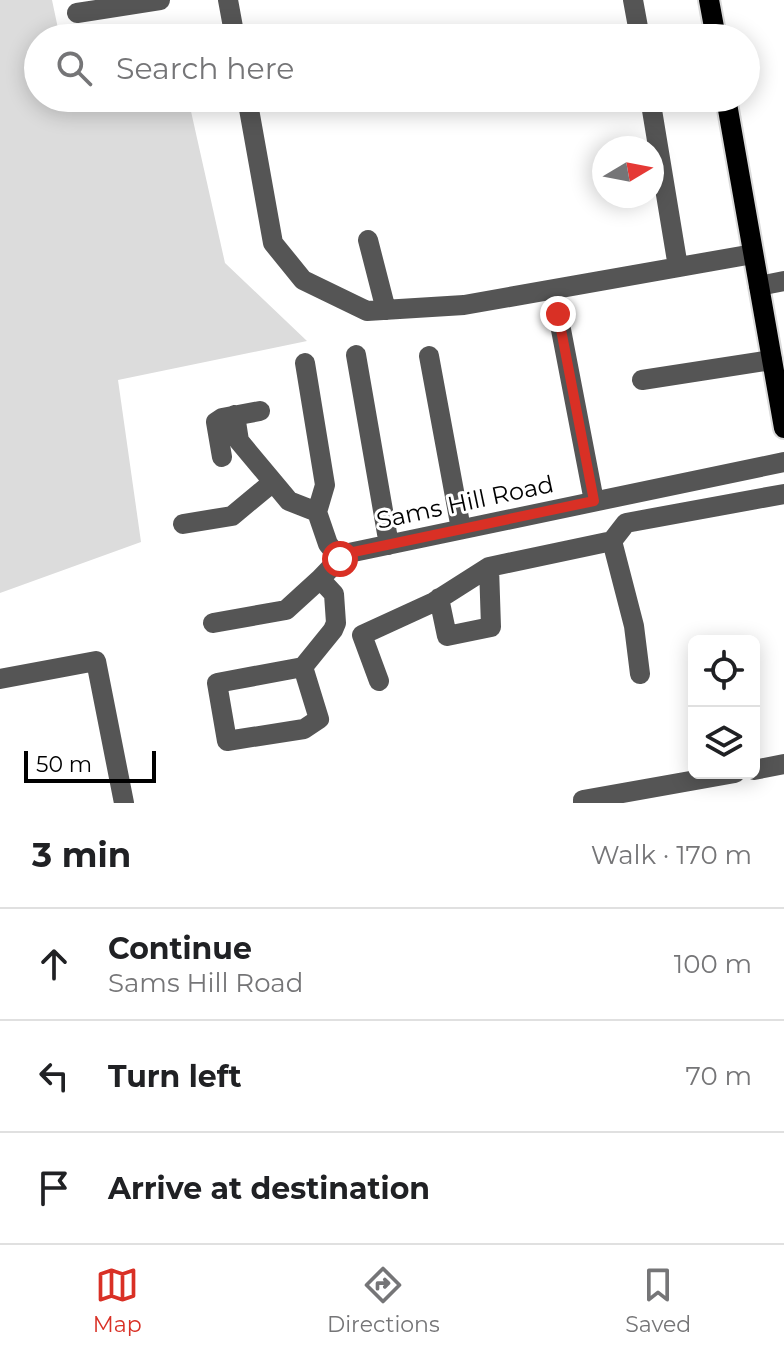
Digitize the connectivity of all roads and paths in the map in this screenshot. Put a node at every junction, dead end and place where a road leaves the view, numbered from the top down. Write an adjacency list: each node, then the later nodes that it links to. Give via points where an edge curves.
1 (160, 0): 5 (street)
2 (228, 0): 6 (street)
3 (633, 0): 7 (street)
4 (709, 0): 8 (main road)
5 (77, 13)
6 (232, 24)
7 (637, 24)
8 (713, 24)
9 (250, 112): 17 (street, via 273,243 303,280 367,311)
10 (652, 112): 14 (street)
11 (728, 112): 13 (main road)
12 (368, 240): 17 (street)
13 (753, 254): 14 (street); 16 (main road)
14 (678, 267): 17 (street, via 464,305)
15 (784, 281): 16 (street)
16 (759, 286): 21 (main road)
17 (386, 310)
18 (558, 314): 31 (street)
19 (356, 355): 36 (street)
20 (429, 356): 34 (street)
21 (772, 360): 23 (street); 26 (main road)
22 (305, 363): 32 (street, via 325,485)
23 (642, 380)
24 (260, 411): 25 (street)
25 (235, 415): 27 (street, via 216,422); 29 (street, via 239,441)
26 (784, 428)
27 (222, 457)
28 (784, 462): 31 (street, Sams Hill Road)
29 (273, 482): 32 (street, via 289,501); 33 (street, via 232,516)
30 (784, 494): 35 (street, via 626,523)
31 (594, 501): 34 (street, Sams Hill Road)
32 (317, 512): 37 (street, via 328,544)
33 (183, 524)
34 (461, 529): 36 (street, Sams Hill Road)
35 (612, 541): 38 (street); 43 (street, via 634,626)
36 (389, 545): 37 (street, Sams Hill Road)
37 (342, 556): 39 (street)
38 (489, 567): 40 (street); 40 (street, via 491,627 447,636)
39 (320, 579): 41 (street, via 286,610); 42 (street, via 334,594 336,623)
40 (439, 598): 45 (street, via 362,635)
41 (213, 623)
42 (303, 667): 42 (street, via 217,683 227,741 304,729 319,719)
43 (640, 674)
44 (0, 679): 50 (street, via 96,661)
45 (379, 681)
46 (784, 764): 47 (street)
47 (760, 769)
48 (714, 779): 49 (street)
49 (658, 795): 51 (street)
50 (124, 803)
51 (583, 803)

